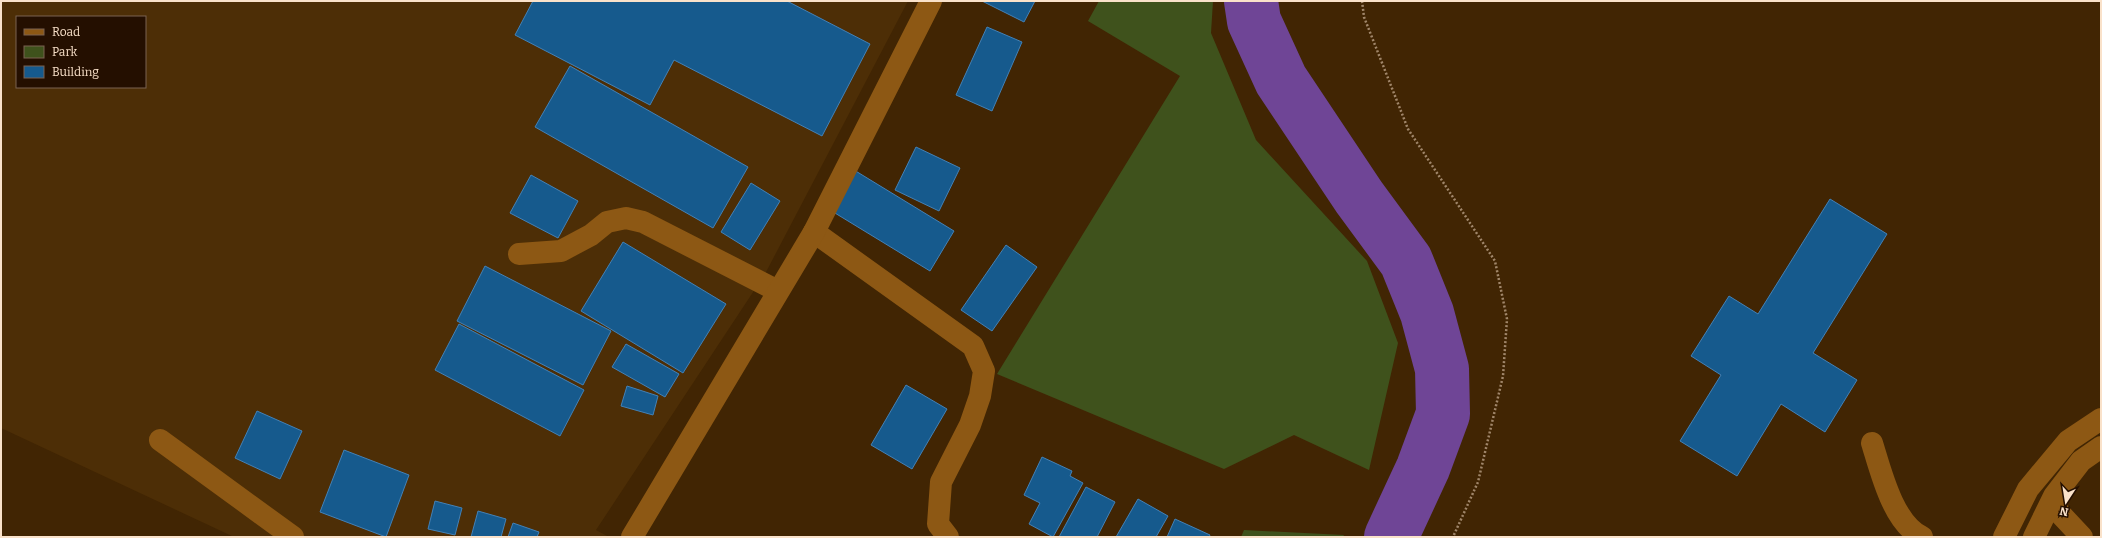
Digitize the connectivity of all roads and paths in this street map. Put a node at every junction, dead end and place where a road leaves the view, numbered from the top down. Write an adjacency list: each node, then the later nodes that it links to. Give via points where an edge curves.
1 (931, 1): 3 (street)
2 (1362, 1): 14 (path, via 1364,17 1408,129 1495,261 1507,319 1503,376 1478,482)
3 (814, 232): 5 (street); 13 (street, via 973,346 984,371 980,396 970,425 941,482 938,524)
4 (519, 254): 5 (street, via 561,251 591,235 607,222 626,218 643,222)
5 (778, 291): 12 (street)
6 (2101, 419): 16 (street, via 2068,441 2028,489)
7 (160, 440): 11 (street)
8 (1872, 443): 15 (street, via 1883,480 1900,515 1913,532)
9 (2101, 446): 10 (street, via 2081,461 2054,496)
10 (2051, 504): 17 (street); 18 (street)
11 (293, 537)
12 (632, 537)
13 (948, 537)
14 (1453, 537)
15 (1922, 537)
16 (2004, 537)
17 (2034, 537)
18 (2082, 537)

